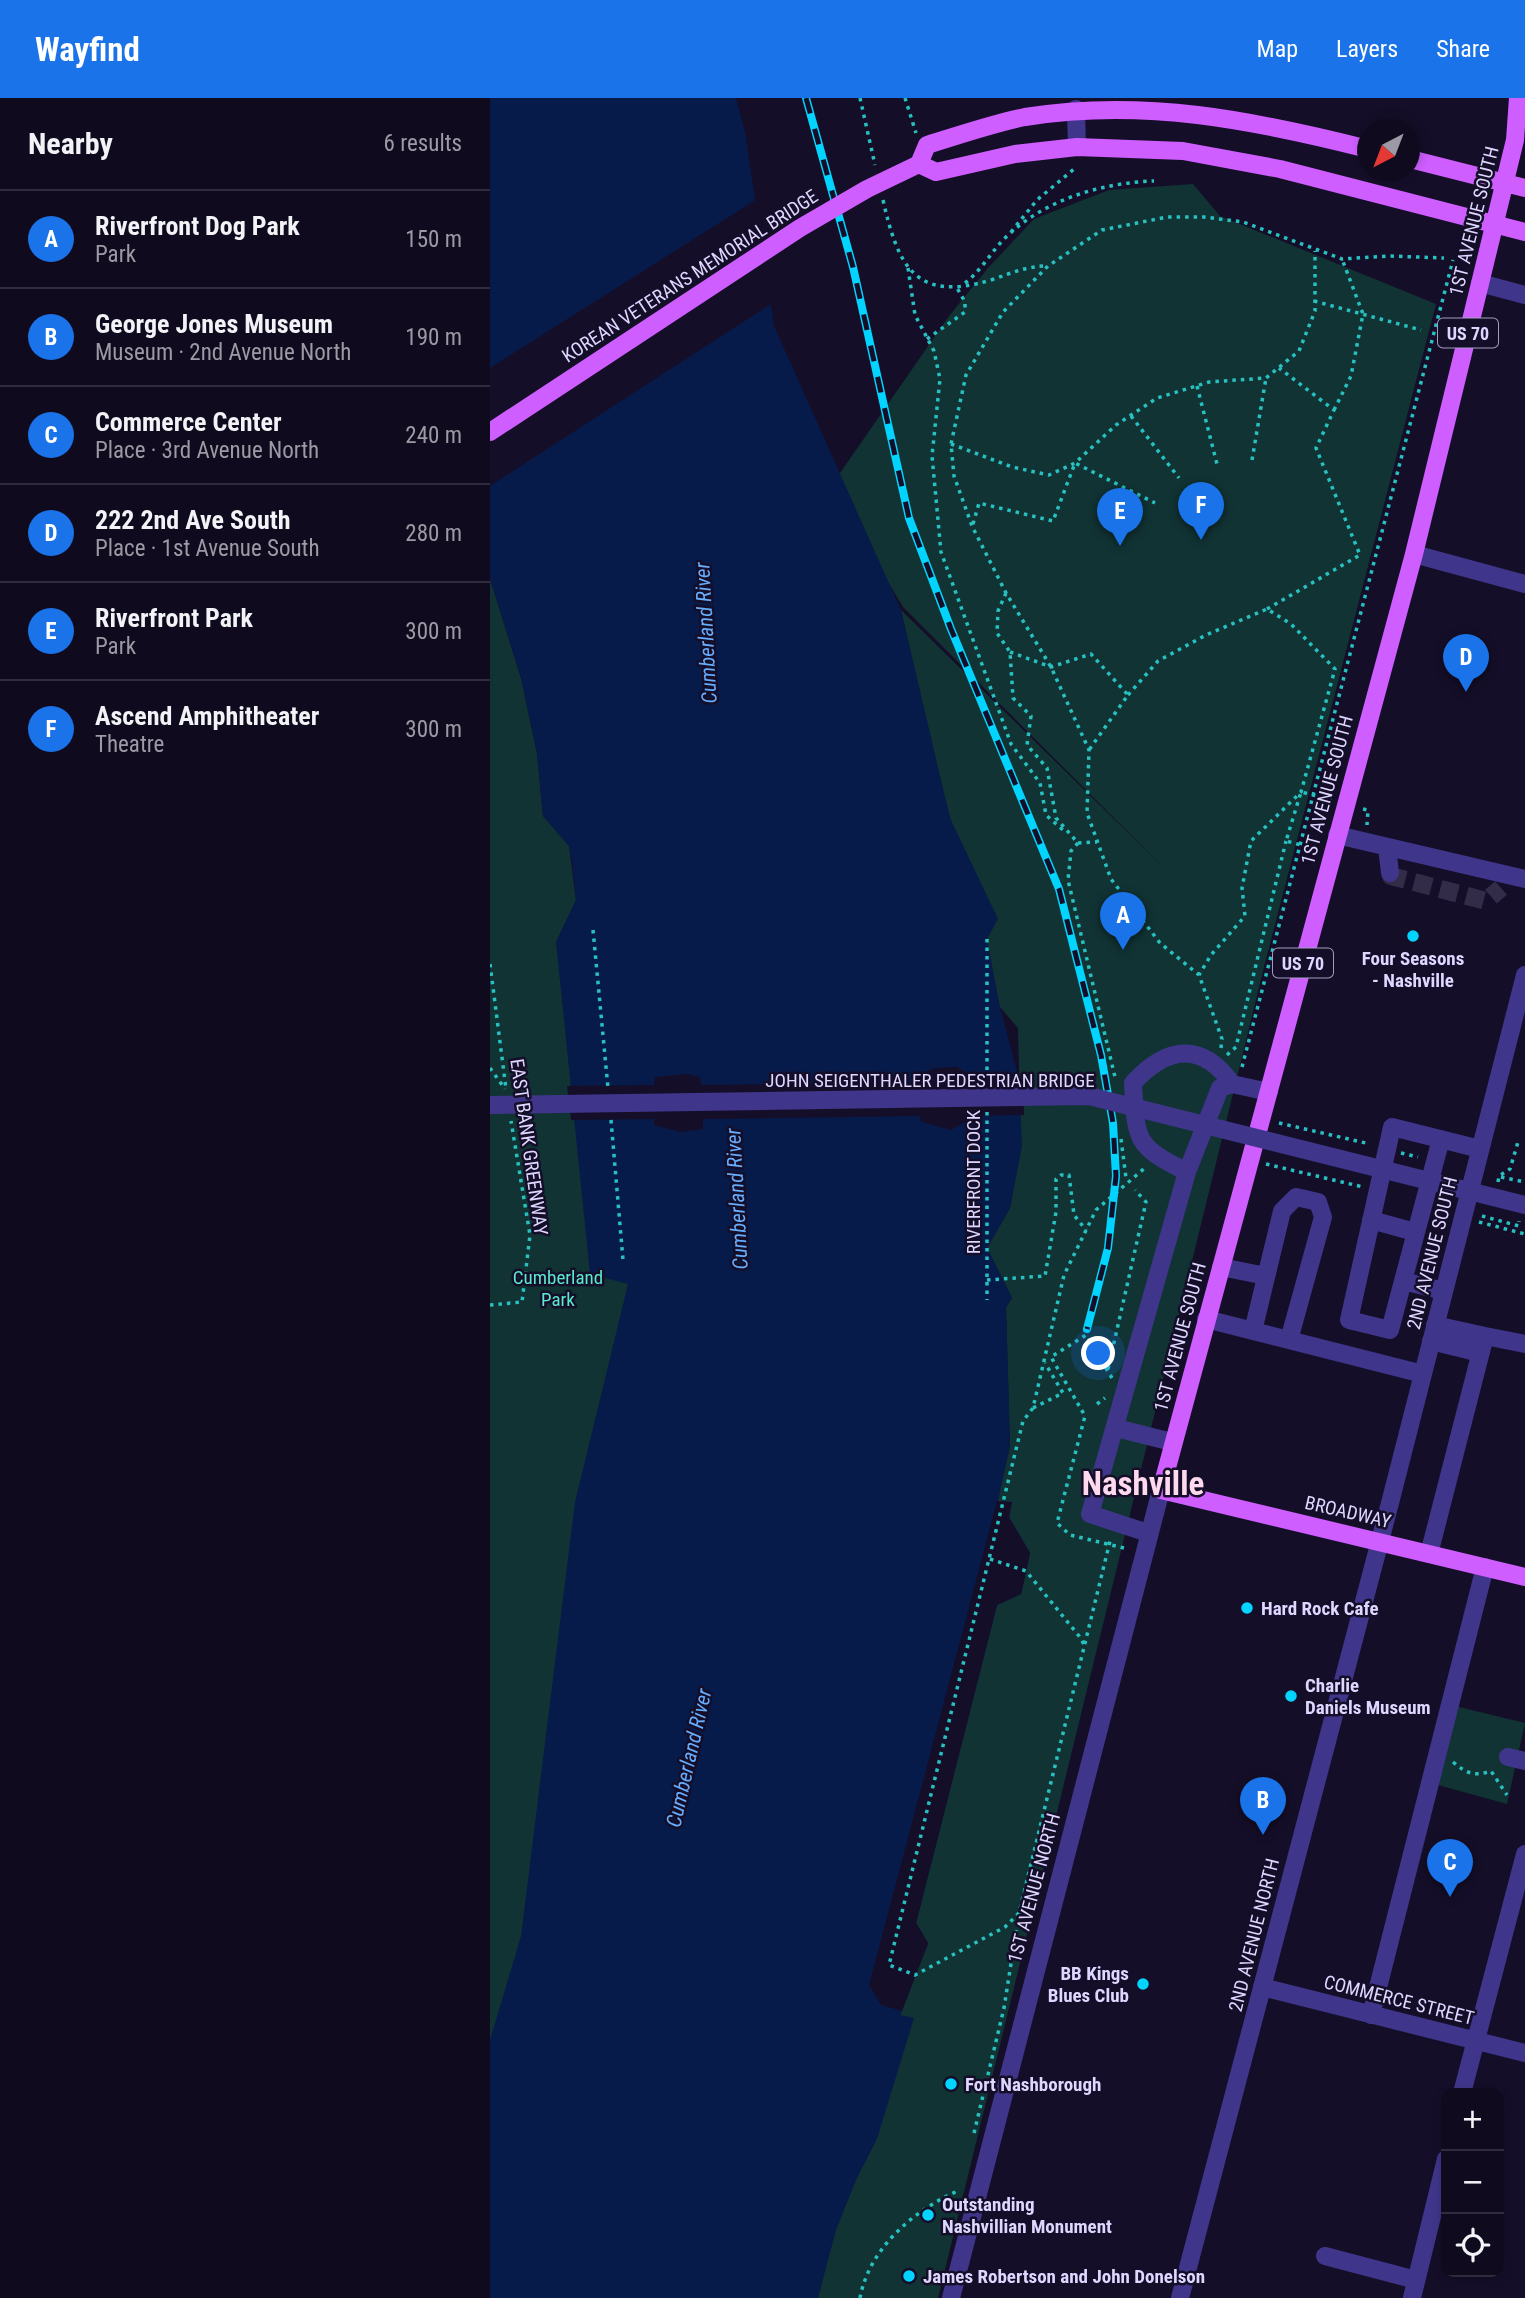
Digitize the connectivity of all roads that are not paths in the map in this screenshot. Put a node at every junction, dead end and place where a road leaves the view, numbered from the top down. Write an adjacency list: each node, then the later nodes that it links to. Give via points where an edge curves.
1 (1518, 98): 7 (main road, 1ST AVENUE SOUTH / US 70)
2 (1076, 109): 3 (street); 4 (main road, KOREAN VETERANS MEMORIAL BRIDGE, via 1181,109 1230,115); 5 (main road, KOREAN VETERANS MEMORIAL BRIDGE, via 982,127 927,145)
3 (1077, 147): 5 (main road, via 936,172); 9 (main road, via 1220,156)
4 (1357, 147)
5 (921, 158): 13 (main road, KOREAN VETERANS MEMORIAL BRIDGE, bridge, via 800,228)
6 (1420, 162): 7 (main road)
7 (1505, 183): 8 (main road); 9 (main road, 1ST AVENUE SOUTH / US 70)
8 (1525, 188)
9 (1495, 223): 10 (main road); 11 (main road, 1ST AVENUE SOUTH / US 70)
10 (1525, 232)
11 (1480, 284): 12 (street); 14 (main road, 1ST AVENUE SOUTH / US 70)
12 (1525, 295)
13 (490, 432)
14 (1414, 554): 15 (street); 16 (main road, 1ST AVENUE SOUTH / US 70)
15 (1525, 584)
16 (1337, 835): 17 (street); 22 (main road, 1ST AVENUE SOUTH / US 70)
17 (1387, 846): 18 (street); 19 (street)
18 (1390, 873)
19 (1512, 881)
20 (1525, 975): 25 (street, 2ND AVENUE SOUTH)
21 (1235, 1085): 22 (street); 26 (street, via 1220,1088); 26 (street, via 1219,1065 1185,1052 1162,1059 1133,1083 1136,1132 1160,1159)
22 (1269, 1092): 30 (main road, 1ST AVENUE SOUTH / US 70)
23 (490, 1105): 27 (street, JOHN SEIGENTHALER PEDESTRIAN BRIDGE, bridge, via 1088,1096)
24 (1441, 1139): 25 (street); 28 (street, via 1392,1128); 29 (street)
25 (1480, 1149): 33 (street, 2ND AVENUE SOUTH)
26 (1187, 1172): 41 (street)
27 (1525, 1205)
28 (1371, 1220): 29 (street); 32 (street, via 1349,1320 1390,1331)
29 (1415, 1232): 32 (street)
30 (1221, 1267): 31 (street); 34 (main road, 1ST AVENUE SOUTH / US 70)
31 (1266, 1276): 35 (street); 37 (street, via 1282,1210 1296,1197 1318,1202 1323,1217)
32 (1403, 1281): 33 (street)
33 (1444, 1291): 36 (street, 2ND AVENUE SOUTH)
34 (1206, 1319): 35 (street); 42 (main road, 1ST AVENUE SOUTH / US 70)
35 (1253, 1331): 37 (street)
36 (1433, 1333): 39 (street); 40 (street, 2ND AVENUE SOUTH)
37 (1289, 1340): 40 (street)
38 (1525, 1344): 39 (street)
39 (1483, 1345): 46 (street)
40 (1423, 1374): 45 (street, 2ND AVENUE SOUTH)
41 (1116, 1429): 42 (street); 44 (street, via 1090,1514)
42 (1172, 1443): 43 (main road, 1ST AVENUE SOUTH / US 70)
43 (1161, 1490): 44 (street, 1ST AVENUE NORTH); 45 (main road, BROADWAY)
44 (1148, 1533): 58 (street, 1ST AVENUE NORTH)
45 (1380, 1541): 46 (main road, BROADWAY); 50 (street, 2ND AVENUE NORTH)
46 (1429, 1554): 47 (main road, BROADWAY)
47 (1485, 1567): 48 (main road, BROADWAY); 51 (street)
48 (1525, 1577)
49 (1525, 1853): 52 (street)
50 (1262, 1987): 51 (street, COMMERCE STREET); 59 (street, 2ND AVENUE NORTH)
51 (1371, 2015): 52 (street, COMMERCE STREET)
52 (1475, 2041): 53 (street, COMMERCE STREET); 54 (street)
53 (1525, 2053)
54 (1463, 2088)
55 (1441, 2179): 57 (street)
56 (1325, 2256): 57 (street)
57 (1416, 2280): 60 (street)
58 (951, 2298)
59 (1180, 2298)
60 (1412, 2298)

